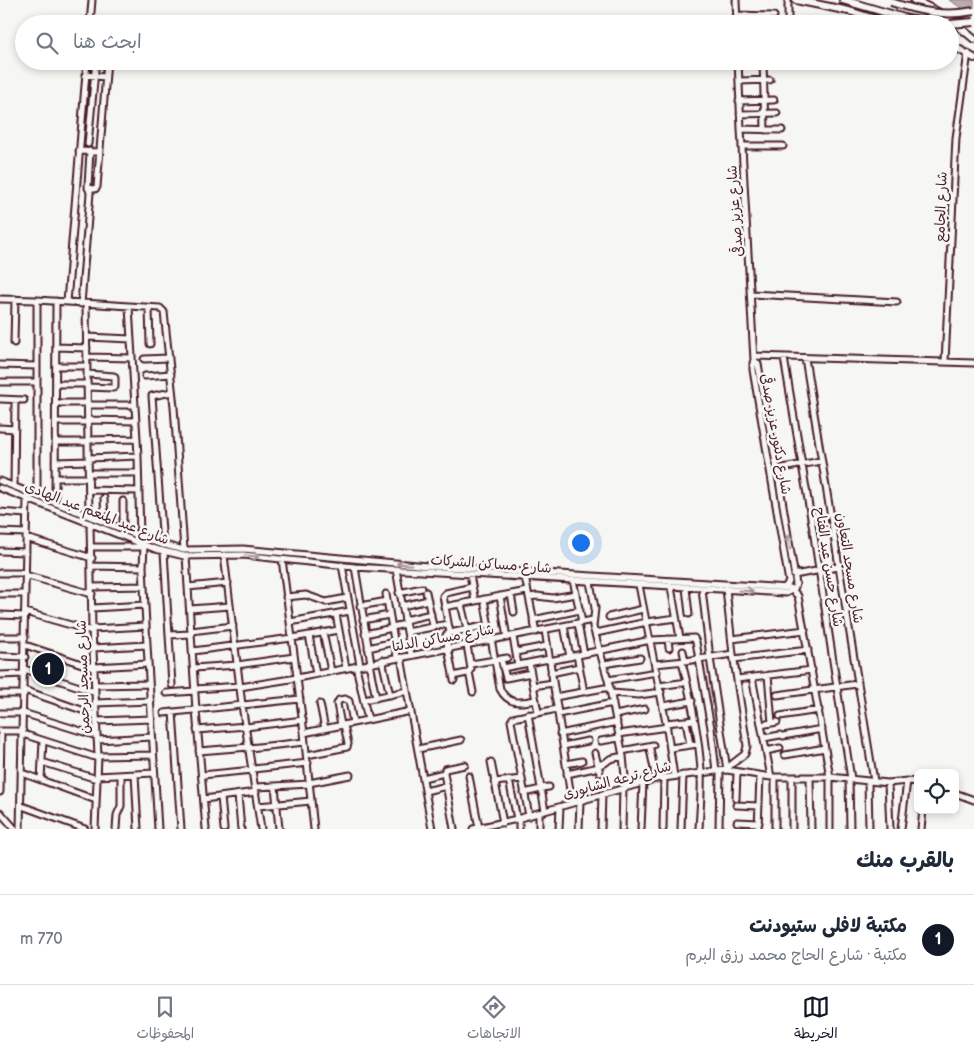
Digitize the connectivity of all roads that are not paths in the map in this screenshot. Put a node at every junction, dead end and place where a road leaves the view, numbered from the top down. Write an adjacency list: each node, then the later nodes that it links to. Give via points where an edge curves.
1 (92, 0): 9 (street)
2 (736, 0): 10 (street)
3 (788, 0): 11 (street)
4 (796, 0): 12 (main road)
5 (843, 0): 13 (main road)
6 (914, 0): 14 (main road)
7 (888, 1): 8 (main road, bridge, via 934,13)
8 (974, 11)
9 (91, 15)
10 (737, 15)
11 (788, 15)
12 (862, 15)
13 (896, 15)
14 (944, 15)
15 (974, 22): 16 (main road, bridge)
16 (959, 23)
17 (959, 27): 18 (main road)
18 (974, 39)
19 (959, 49): 20 (main road)
20 (971, 55): 75 (street, شارع الجامع, via 956,138)
21 (85, 70): 26 (street)
22 (95, 70): 27 (street)
23 (106, 70): 28 (street)
24 (738, 70): 31 (street, شارع عزيز صدقى)
25 (763, 70): 29 (street)
26 (85, 75): 27 (street); 32 (street)
27 (94, 76): 28 (street); 33 (street)
28 (105, 77): 40 (street)
29 (763, 80): 30 (street); 31 (street); 36 (street)
30 (770, 80)
31 (739, 81): 35 (street, شارع عزيز صدقى)
32 (84, 94): 33 (street); 48 (street)
33 (92, 95): 39 (street)
34 (774, 100): 36 (street)
35 (740, 101): 36 (street); 41 (street, شارع عزيز صدقى)
36 (764, 101): 37 (street)
37 (764, 113): 38 (street); 41 (street); 43 (street)
38 (777, 113)
39 (91, 114): 40 (street); 45 (street)
40 (103, 114): 50 (street)
41 (740, 114): 42 (street, شارع عزيز صدقى)
42 (741, 129): 43 (street); 46 (street, شارع عزيز صدقى)
43 (765, 130): 44 (street)
44 (782, 130)
45 (88, 144)
46 (742, 146): 47 (street); 52 (street, شارع عزيز صدقى)
47 (783, 146)
48 (79, 150): 49 (street); 57 (street)
49 (90, 151): 50 (street); 51 (street)
50 (100, 152): 51 (street, via 97,187)
51 (88, 188): 59 (street)
52 (751, 294): 58 (street); 71 (street, شارع عزيز صدقى)
53 (0, 299): 54 (street)
54 (15, 299): 55 (street); 64 (street)
55 (36, 300): 56 (street); 78 (street)
56 (56, 301): 57 (street); 66 (street)
57 (67, 302): 59 (street)
58 (897, 302)
59 (84, 304): 60 (street); 62 (street)
60 (129, 307): 61 (street); 63 (street)
61 (149, 308): 65 (street); 70 (street, via 160,308 165,314)
62 (86, 337): 63 (street); 67 (street)
63 (131, 338): 69 (street)
64 (14, 343)
65 (150, 344)
66 (56, 347): 67 (street); 79 (street)
67 (87, 348): 68 (street)
68 (87, 357): 69 (street); 80 (street)
69 (132, 358): 96 (street)
70 (169, 358): 74 (street); 82 (street)
71 (754, 358): 72 (street); 110 (street, شارع دكتور عزيز صدقى, via 758,364); 168 (street, شارع دكتور عزيز صدقى, via 753,370 789,582)
72 (784, 358): 73 (street); 109 (street, شارع حسن عبد الفتاح)
73 (805, 358): 75 (street); 107 (street, شارع مسجد التعاون)
74 (144, 360)
75 (944, 362): 76 (street)
76 (974, 363)
77 (0, 365): 78 (street)
78 (37, 366): 85 (street)
79 (56, 366): 80 (street); 86 (street)
80 (87, 366): 81 (street)
81 (87, 374): 87 (street); 87 (street, via 114,376 115,386)
82 (171, 374): 83 (street); 88 (street)
83 (145, 376)
84 (0, 382): 85 (street)
85 (37, 382): 119 (street)
86 (56, 384): 87 (street); 94 (street)
87 (87, 386): 95 (street)
88 (172, 392): 89 (street); 138 (street)
89 (154, 394): 90 (street); 136 (street)
90 (147, 395)
91 (0, 399): 92 (street)
92 (15, 400): 93 (street); 101 (street)
93 (24, 400)
94 (56, 403): 95 (street); 99 (street)
95 (88, 404): 96 (street); 97 (street)
96 (135, 405): 98 (street)
97 (88, 421): 98 (street); 99 (street); 103 (street)
98 (136, 421): 102 (street)
99 (56, 422): 104 (street)
100 (0, 428): 101 (street)
101 (14, 429): 115 (street)
102 (137, 439): 103 (street); 105 (street)
103 (88, 441): 104 (street); 106 (street)
104 (56, 442): 108 (street)
105 (138, 456): 106 (street); 111 (street)
106 (89, 459): 108 (street); 112 (street)
107 (821, 461): 109 (street); 150 (street, شارع مسجد التعاون)
108 (55, 462): 113 (street)
109 (801, 465): 110 (street); 153 (street, شارع حسن عبد الفتاح)
110 (778, 469): 157 (street, شارع دكتور عزيز صدقى, one-way to 110)
111 (138, 473): 112 (street); 118 (street)
112 (89, 476): 113 (street); 117 (street)
113 (55, 478): 123 (street)
114 (0, 481): 115 (street, شارع عبد المنعم عبد الهادى)
115 (14, 487): 119 (street, شارع عبد المنعم عبد الهادى)
116 (0, 488): 120 (street, شارع عبد المنعم عبد الهادى)
117 (89, 490): 118 (street); 128 (street)
118 (139, 491): 134 (street)
119 (37, 496): 123 (street, شارع عبد المنعم عبد الهادى)
120 (27, 497): 127 (street); 129 (street, شارع عبد المنعم عبد الهادى)
121 (104, 498): 124 (street)
122 (123, 501): 131 (street)
123 (55, 503): 128 (street, شارع عبد المنعم عبد الهادى)
124 (104, 506): 125 (street); 130 (street)
125 (112, 507)
126 (0, 512): 127 (street)
127 (26, 514): 133 (street)
128 (89, 516): 130 (street, شارع عبد المنعم عبد الهادى)
129 (90, 523): 135 (street, شارع عبد المنعم عبد الهادى); 137 (street, شارع مسجد الرحمن)
130 (105, 523): 131 (street, شارع عبد المنعم عبد الهادى)
131 (123, 530): 134 (street, شارع عبد المنعم عبد الهادى)
132 (0, 532): 133 (street)
133 (26, 536): 140 (street); 144 (street)
134 (140, 537): 136 (street, شارع عبد المنعم عبد الهادى)
135 (144, 546): 137 (street); 141 (street, شارع عبد المنعم عبد الهادى); 149 (street)
136 (163, 546): 138 (street, شارع عبد المنعم عبد الهادى)
137 (91, 547): 144 (street, شارع مسجد الرحمن)
138 (184, 550): 152 (street, شارع مساكن الشركات, one-way to 138, via 243,549)
139 (0, 551): 140 (street)
140 (26, 552): 155 (street)
141 (164, 552): 143 (street, شارع عبد المنعم عبد الهادى); 234 (street)
142 (224, 555): 143 (street, شارع مساكن الشركات); 145 (street, شارع مساكن الشركات, one-way to 145); 160 (street)
143 (186, 556): 165 (street)
144 (92, 558): 147 (street, شارع مسجد الرحمن)
145 (282, 559): 146 (street, شارع مساكن الشركات); 181 (street)
146 (342, 565): 148 (street, شارع مساكن الشركات); 183 (street)
147 (92, 566): 149 (street); 171 (street, شارع مسجد الرحمن)
148 (355, 566): 151 (street, شارع مساكن الشركات); 191 (street)
149 (143, 567): 164 (street)
150 (838, 567): 153 (street); 307 (street, شارع مسجد التعاون)
151 (396, 569): 152 (street, شارع مساكن الشركات); 174 (street)
152 (428, 569): 156 (street, شارع مساكن الشركات); 162 (street, شارع مساكن الشركات)
153 (818, 570): 157 (street); 312 (street, شارع حسن عبد الفتاح)
154 (0, 573): 155 (street)
155 (26, 574): 171 (street); 176 (street)
156 (470, 574): 158 (street, شارع مساكن الشركات); 166 (street)
157 (794, 575): 173 (street, شارع دكتور عزيز صدقى, via 796,584)
158 (524, 577): 159 (street, شارع مساكن الشركات); 179 (street)
159 (573, 580): 161 (street, شارع مساكن الشركات); 180 (street)
160 (228, 582): 165 (street); 190 (street)
161 (590, 582): 163 (street, شارع مساكن الشركات); 210 (street, via 595,608)
162 (726, 583): 168 (street, شارع مساكن الشركات); 172 (street)
163 (639, 585): 167 (street, شارع مساكن الشركات); 196 (street)
164 (144, 586): 171 (street); 189 (street)
165 (188, 587): 195 (street)
166 (472, 587): 187 (street); 193 (street, via 444,594)
167 (670, 587): 169 (street, شارع مساكن الشركات); 207 (street)
168 (785, 587): 173 (street)
169 (686, 588): 170 (street, شارع مساكن الشركات); 203 (street)
170 (702, 589): 172 (street, شارع مساكن الشركات); 270 (street)
171 (92, 590): 194 (street, شارع مسجد الرحمن)
172 (726, 590): 173 (street, شارع مساكن الشركات, one-way to 173, via 784,594); 241 (street)
173 (793, 590): 226 (street, شارع دكتور عزيز صدقى, via 798,596)
174 (399, 593): 184 (street, via 424,590); 192 (street)
175 (0, 594): 176 (street)
176 (25, 594): 200 (street)
177 (386, 594): 186 (street)
178 (511, 594): 179 (street); 182 (street); 199 (street)
179 (528, 594): 180 (street, via 553,598); 209 (street)
180 (576, 594): 197 (street)
181 (286, 597): 183 (street, via 306,595 326,602); 211 (street)
182 (498, 597): 185 (street); 239 (street)
183 (347, 598): 198 (street)
184 (428, 600): 192 (street); 202 (street)
185 (484, 600): 187 (street); 216 (street)
186 (387, 601): 191 (street); 205 (street)
187 (475, 601): 188 (street)
188 (461, 604): 193 (street); 222 (street)
189 (145, 605): 194 (street); 217 (street)
190 (230, 606): 195 (street); 218 (street)
191 (360, 606): 208 (street)
192 (402, 606): 212 (street)
193 (444, 607): 215 (street)
194 (92, 608): 223 (street, شارع مسجد الرحمن)
195 (190, 609): 227 (street)
196 (643, 609): 206 (street); 213 (street)
197 (580, 610): 209 (street); 214 (street)
198 (350, 611): 201 (street); 283 (street)
199 (514, 612)
200 (25, 614): 204 (street); 223 (street); 237 (street)
201 (336, 614): 211 (street); 224 (street)
202 (431, 614): 212 (street); 219 (street)
203 (689, 614)
204 (0, 615)
205 (389, 615): 208 (street); 221 (street)
206 (609, 617)
207 (676, 618): 213 (street); 240 (street)
208 (363, 620): 233 (street)
209 (533, 620): 230 (street)
210 (593, 620): 214 (street, شارع مساكن الدلتا); 232 (street)
211 (290, 622): 238 (street)
212 (405, 622): 221 (street); 229 (street)
213 (646, 622): 232 (street); 243 (street)
214 (580, 623): 220 (street, شارع مساكن الدلتا); 260 (street)
215 (448, 624): 219 (street); 231 (street)
216 (488, 624): 222 (street); 244 (street)
217 (146, 626): 223 (street); 247 (street)
218 (233, 626): 227 (street); 249 (street)
219 (433, 626): 229 (street)
220 (564, 626): 225 (street, شارع مساكن الدلتا); 268 (street)
221 (392, 627): 233 (street); 245 (street)
222 (467, 629): 231 (street)
223 (92, 630): 251 (street, شارع مسجد الرحمن)
224 (338, 630): 228 (street); 288 (street)
225 (545, 630): 230 (street, شارع مساكن الدلتا); 250 (street)
226 (805, 630): 241 (street); 257 (street, شارع دكتور عزيز صدقى)
227 (192, 632): 234 (street); 255 (street)
228 (323, 632): 235 (street); 291 (street)
229 (407, 632): 261 (street)
230 (536, 632): 239 (street, شارع مساكن الدلتا)
231 (450, 633): 253 (street, via 446,636)
232 (596, 633): 256 (street)
233 (365, 634): 252 (street)
234 (169, 635): 308 (street)
235 (309, 635): 238 (street); 297 (street)
236 (0, 637): 237 (street)
237 (25, 637): 246 (street)
238 (292, 638): 249 (street); 266 (street)
239 (508, 638): 244 (street, شارع مساكن الدلتا); 259 (street)
240 (680, 638): 242 (street); 274 (street, via 694,638)
241 (732, 638): 264 (street)
242 (668, 639): 243 (street); 254 (street)
243 (651, 640): 256 (street); 281 (street)
244 (490, 641): 248 (street, شارع مساكن الدلتا); 272 (street)
245 (394, 642): 252 (street); 267 (street)
246 (25, 645): 265 (street); 285 (street)
247 (147, 645): 251 (street); 278 (street)
248 (467, 645): 253 (street, شارع مساكن الدلتا); 279 (street)
249 (235, 646): 255 (street); 282 (street)
250 (547, 646): 259 (street); 273 (street)
251 (93, 648): 285 (street, شارع مسجد الرحمن)
252 (368, 648): 276 (street)
253 (448, 648): 261 (street, شارع مساكن الدلتا); 293 (street, via 454,678)
254 (669, 648)
255 (193, 650): 287 (street)
256 (601, 650): 260 (street); 280 (street)
257 (808, 650): 264 (street); 290 (street, شارع دكتور عزيز صدقى)
258 (683, 651): 275 (street)
259 (516, 652): 284 (street)
260 (584, 654): 262 (street)
261 (412, 655): 267 (street, شارع مساكن الدلتا)
262 (577, 655): 268 (street); 286 (street)
263 (0, 656): 265 (street)
264 (734, 656): 270 (street); 302 (street)
265 (24, 657): 292 (street)
266 (294, 657): 282 (street); 301 (street)
267 (399, 657): 271 (street, شارع مساكن الدلتا); 317 (street)
268 (570, 657): 273 (street)
269 (640, 658): 280 (street)
270 (710, 658): 274 (street); 406 (street)
271 (382, 660): 276 (street, شارع مساكن الدلتا); 324 (street)
272 (494, 660): 279 (street); 289 (street, via 504,658); 330 (street, via 500,689 507,699 520,703)
273 (549, 660): 277 (street); 296 (street)
274 (698, 660): 275 (street); 407 (street)
275 (684, 662): 281 (street); 304 (street)
276 (370, 663): 283 (street, شارع مساكن الدلتا); 326 (street)
277 (529, 663): 284 (street); 295 (street)
278 (148, 664): 285 (street); 306 (street)
279 (471, 664): 293 (street)
280 (604, 664): 303 (street)
281 (655, 664): 294 (street)
282 (238, 665): 287 (street); 310 (street)
283 (358, 665): 288 (street, شارع مساكن الدلتا); 329 (street)
284 (518, 665): 289 (street)
285 (94, 667): 309 (street, شارع مسجد الرحمن)
286 (580, 667): 296 (street); 321 (street)
287 (194, 668): 314 (street)
288 (346, 668): 291 (street, شارع مساكن الدلتا)
289 (503, 668): 295 (street, via 506,678)
290 (812, 670): 299 (street); 316 (street, شارع دكتور عزيز صدقى)
291 (331, 671): 297 (street, شارع مساكن الدلتا)
292 (24, 672): 298 (street); 318 (street); 319 (street)
293 (469, 672): 320 (street)
294 (657, 672): 303 (street); 313 (street)
295 (531, 673): 311 (street)
296 (551, 673): 305 (street)
297 (316, 674): 301 (street, شارع مساكن الدلتا)
298 (0, 675)
299 (768, 675): 300 (street); 336 (street)
300 (752, 677): 302 (street); 339 (street)
301 (297, 678): 310 (street, شارع مساكن الدلتا); 328 (street)
302 (737, 679): 406 (street, via 747,751)
303 (608, 680): 315 (street)
304 (687, 682): 313 (street); 331 (street)
305 (553, 683): 311 (street); 327 (street)
306 (149, 684): 309 (street); 332 (street)
307 (857, 684): 312 (street); 435 (street, شارع مسجد التعاون)
308 (172, 685)
309 (94, 686): 319 (street, شارع مسجد الرحمن)
310 (240, 686): 314 (street, شارع مساكن الدلتا); 337 (street)
311 (534, 686): 330 (street)
312 (836, 687): 316 (street); 432 (street, شارع حسن عبد الفتاح)
313 (660, 689): 315 (street, via 639,695); 338 (street)
314 (195, 690): 322 (street, شارع مساكن الدلتا); 341 (street)
315 (610, 690): 321 (street); 333 (street)
316 (815, 690): 325 (street); 342 (street, شارع دكتور عزيز صدقى)
317 (407, 691): 324 (street); 343 (street)
318 (24, 692): 323 (street); 348 (street); 351 (street)
319 (95, 692): 334 (street, شارع مسجد الرحمن)
320 (473, 692)
321 (584, 692): 327 (street)
322 (166, 693)
323 (0, 694)
324 (390, 695): 326 (street)
325 (777, 695)
326 (376, 698): 329 (street)
327 (555, 698): 346 (street)
328 (300, 699): 337 (street); 355 (street)
329 (364, 700): 356 (street)
330 (536, 700): 345 (street)
331 (692, 701): 338 (street); 357 (street)
332 (151, 702): 334 (street); 354 (street)
333 (613, 703): 346 (street); 352 (street)
334 (96, 704): 351 (street, شارع مسجد الرحمن)
335 (320, 704): 366 (street)
336 (770, 704): 339 (street); 364 (street, via 775,722)
337 (242, 705): 341 (street); 365 (street)
338 (663, 706): 363 (street)
339 (758, 707): 364 (street)
340 (645, 709): 352 (street)
341 (196, 710): 344 (street); 368 (street)
342 (818, 710): 353 (street); 367 (street, شارع دكتور عزيز صدقى)
343 (411, 711): 356 (street); 389 (street)
344 (173, 712): 349 (street); 483 (street)
345 (538, 712): 346 (street); 350 (street)
346 (557, 712): 372 (street)
347 (0, 713): 348 (street)
348 (23, 713): 370 (street); 375 (street)
349 (164, 713)
350 (528, 714): 430 (street, via 513,718 511,723); 446 (street)
351 (96, 715): 359 (street, شارع مسجد الرحمن)
352 (615, 715): 360 (street)
353 (780, 716)
354 (152, 719): 359 (street); 374 (street)
355 (302, 720): 365 (street); 371 (street)
356 (368, 720): 361 (street)
357 (694, 720): 358 (street); 382 (street)
358 (686, 721): 363 (street); 383 (street)
359 (96, 722): 375 (street, شارع مسجد الرحمن)
360 (617, 722): 372 (street); 373 (street)
361 (354, 723): 362 (street); 362 (street, via 348,699 339,700 337,706)
362 (343, 725): 366 (street); 395 (street, via 348,746)
363 (667, 725): 373 (street); 386 (street)
364 (761, 725): 376 (street)
365 (246, 726): 368 (street); 385 (street)
366 (325, 729): 371 (street)
367 (822, 729): 376 (street); 388 (street, شارع دكتور عزيز صدقى)
368 (197, 730): 391 (street)
369 (1, 731): 370 (street); 449 (street)
370 (22, 733): 378 (street); 409 (street)
371 (304, 733): 380 (street)
372 (560, 734): 384 (street)
373 (619, 736): 381 (street); 393 (street)
374 (152, 737): 375 (street); 394 (street)
375 (97, 738): 397 (street, شارع مسجد الرحمن)
376 (764, 738): 390 (street)
377 (461, 740): 389 (street)
378 (43, 741): 397 (street); 399 (street)
379 (588, 741): 384 (street)
380 (305, 742): 385 (street); 395 (street)
381 (601, 742)
382 (698, 744): 383 (street); 413 (street)
383 (690, 745): 386 (street)
384 (563, 746): 402 (street)
385 (249, 748): 391 (street); 405 (street)
386 (670, 748): 421 (street)
387 (780, 748): 390 (street)
388 (825, 748): 396 (street); 428 (street, شارع دكتور عزيز صدقى)
389 (418, 749): 429 (street)
390 (766, 750): 425 (street)
391 (199, 751): 417 (street)
392 (595, 753): 404 (street)
393 (622, 754): 404 (street); 431 (street, via 651,747); 445 (street)
394 (153, 755): 397 (street); 410 (street)
395 (307, 755): 401 (street)
396 (785, 755)
397 (98, 757): 423 (street, شارع مسجد الرحمن)
398 (582, 761): 402 (street)
399 (42, 762): 423 (street); 433 (street)
400 (491, 762): 437 (street)
401 (308, 763): 405 (street); 441 (street)
402 (566, 764): 415 (street)
403 (465, 765): 411 (street, via 444,769)
404 (598, 766): 412 (street); 415 (street)
405 (253, 769): 417 (street); 447 (street)
406 (727, 769): 407 (street, شارع ترعه الشابورى); 408 (street, شارع ترعه الشابورى)
407 (718, 771): 413 (street, شارع ترعه الشابورى); 503 (street)
408 (737, 772): 422 (street, شارع ترعه الشابورى); 464 (street, via 736,802)
409 (22, 773): 433 (street); 462 (street)
410 (154, 773): 414 (street); 482 (street)
411 (444, 773): 429 (street); 443 (street)
412 (600, 773)
413 (701, 773): 419 (street, شارع ترعه الشابورى); 502 (street)
414 (135, 774): 416 (street); 481 (street)
415 (567, 774): 460 (street)
416 (121, 775): 423 (street); 480 (street, via 121,806)
417 (202, 775): 455 (street)
418 (350, 775): 441 (street)
419 (683, 775): 421 (street, شارع ترعه الشابورى); 501 (street)
420 (469, 776): 492 (street)
421 (674, 776): 424 (street, شارع ترعه الشابورى)
422 (760, 776): 425 (street, شارع ترعه الشابورى); 464 (street)
423 (97, 777): 456 (street, شارع مسجد الرحمن)
424 (664, 777): 431 (street, شارع ترعه الشابورى); 500 (street)
425 (773, 777): 426 (street, شارع ترعه الشابورى); 504 (street)
426 (792, 777): 427 (street, شارع ترعه الشابورى); 505 (street)
427 (810, 777): 428 (street, شارع ترعه الشابورى); 506 (street)
428 (830, 777): 432 (street, شارع ترعه الشابورى); 507 (street, شارع دكتور عزيز صدقى)
429 (423, 778): 448 (street)
430 (522, 779): 434 (street); 450 (street)
431 (656, 779): 438 (street, شارع ترعه الشابورى)
432 (850, 779): 435 (street, شارع ترعه الشابورى); 508 (street, شارع حسن عبد الفتاح)
433 (41, 780): 456 (street)
434 (509, 780): 437 (street); 470 (street)
435 (871, 781): 440 (street, شارع ترعه الشابورى); 509 (street, شارع مسجد التعاون)
436 (907, 781): 439 (street, شارع ترعه الشابورى); 440 (street, شارع ترعه الشابورى); 511 (street)
437 (494, 782): 473 (street)
438 (643, 782): 445 (street, شارع ترعه الشابورى); 499 (street)
439 (914, 782)
440 (888, 783): 510 (street)
441 (310, 784): 442 (street); 458 (street)
442 (274, 786): 447 (street); 461 (street)
443 (447, 786): 448 (street); 491 (street)
444 (549, 787): 446 (street)
445 (625, 788): 452 (street, شارع ترعه الشابورى); 498 (street)
446 (541, 789): 450 (street); 467 (street)
447 (256, 790): 451 (street); 463 (street)
448 (425, 791): 490 (street)
449 (0, 792)
450 (524, 793): 469 (street)
451 (238, 794): 454 (street); 486 (street)
452 (602, 794): 459 (street, شارع ترعه الشابورى); 497 (street)
453 (959, 794): 457 (street)
454 (221, 797): 455 (street); 485 (street)
455 (204, 799): 484 (street)
456 (96, 800): 479 (street, شارع مسجد الرحمن)
457 (974, 800)
458 (311, 801): 461 (street, via 286,801); 489 (street)
459 (580, 801): 460 (street, شارع ترعه الشابورى); 496 (street)
460 (572, 803): 465 (street, شارع ترعه الشابورى)
461 (276, 805): 463 (street); 488 (street)
462 (22, 806): 477 (street); 478 (street)
463 (258, 806): 487 (street)
464 (759, 806): 474 (street)
465 (560, 807): 467 (street, شارع ترعه الشابورى); 495 (street)
466 (0, 812): 471 (street)
467 (542, 812): 469 (street, شارع ترعه الشابورى); 494 (street)
468 (923, 814): 512 (street)
469 (529, 816): 470 (street, شارع ترعه الشابورى)
470 (518, 819): 473 (street, شارع ترعه الشابورى); 493 (street)
471 (10, 822): 475 (street); 476 (street)
472 (737, 822): 474 (street)
473 (500, 825): 492 (street, شارع ترعه الشابورى)
474 (758, 826)
475 (10, 829)
476 (15, 829)
477 (20, 829)
478 (85, 829)
479 (94, 829)
480 (116, 829)
481 (138, 829)
482 (158, 829)
483 (181, 829)
484 (206, 829)
485 (224, 829)
486 (241, 829)
487 (261, 829)
488 (279, 829)
489 (314, 829)
490 (432, 829)
491 (454, 829)
492 (477, 829)
493 (519, 829)
494 (539, 829)
495 (560, 829)
496 (579, 829)
497 (601, 829)
498 (622, 829)
499 (641, 829)
500 (663, 829)
501 (681, 829)
502 (699, 829)
503 (719, 829)
504 (775, 829)
505 (792, 829)
506 (811, 829)
507 (830, 829)
508 (850, 829)
509 (869, 829)
510 (890, 829)
511 (901, 829)
512 (921, 829)

